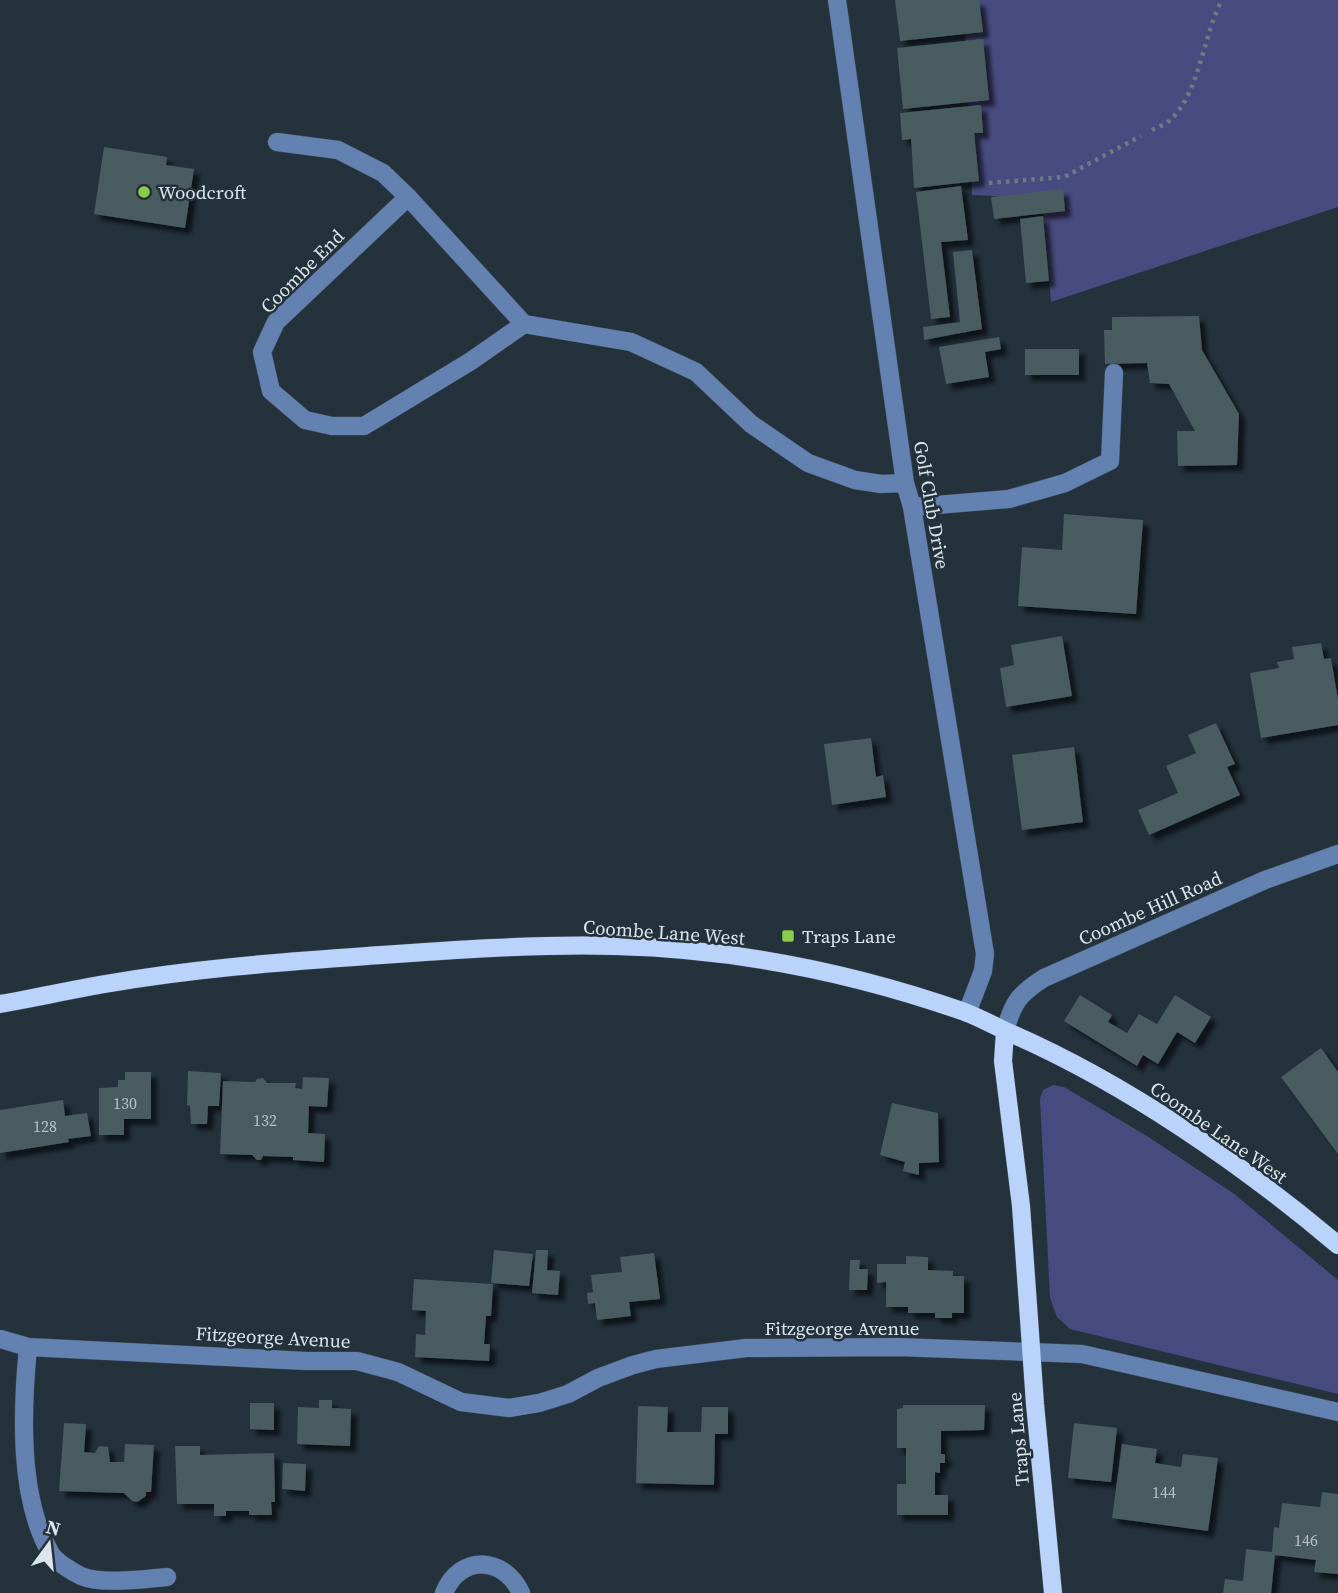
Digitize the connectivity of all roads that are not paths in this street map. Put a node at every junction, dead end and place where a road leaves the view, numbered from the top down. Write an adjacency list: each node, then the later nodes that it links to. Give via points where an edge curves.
1 (837, 0): 6 (street, Golf Club Drive)
2 (277, 142): 3 (street, via 338,150 383,173)
3 (408, 197): 4 (street); 4 (street, Coombe End, via 276,322 262,352 271,391 305,419 332,426 364,426)
4 (524, 324): 6 (street, via 631,342 696,372 751,424 808,463 855,480)
5 (1114, 373): 7 (street, via 1110,461 1065,483 1009,499)
6 (905, 483): 7 (street, Golf Club Drive)
7 (912, 507): 10 (street, Golf Club Drive, via 985,954)
8 (1338, 854): 11 (street, Coombe Hill Road, via 1265,880 1044,978 1023,991)
9 (0, 1004): 10 (main road, Coombe Lane West, via 107,984 315,959 471,948 619,946 702,952 802,968)
10 (967, 1013): 11 (main road, Coombe Lane West)
11 (1005, 1031): 12 (main road, Coombe Lane West, via 1148,1107 1218,1153); 15 (main road, Traps Lane, via 1003,1061 1021,1206)
12 (1338, 1245)
13 (0, 1339): 14 (street, Fitzgeorge Avenue)
14 (27, 1348): 15 (street, Fitzgeorge Avenue, via 357,1362 398,1373 461,1402 509,1408 568,1394 607,1374 656,1359 746,1348); 17 (street, via 23,1406 27,1465 33,1513 52,1556 83,1577 124,1581)
15 (1031, 1354): 16 (street, via 1082,1354); 20 (main road, Traps Lane)
16 (1338, 1412)
17 (167, 1577)
18 (444, 1593): 19 (street, via 457,1573 481,1564 506,1571)
19 (521, 1593)
20 (1053, 1593)

